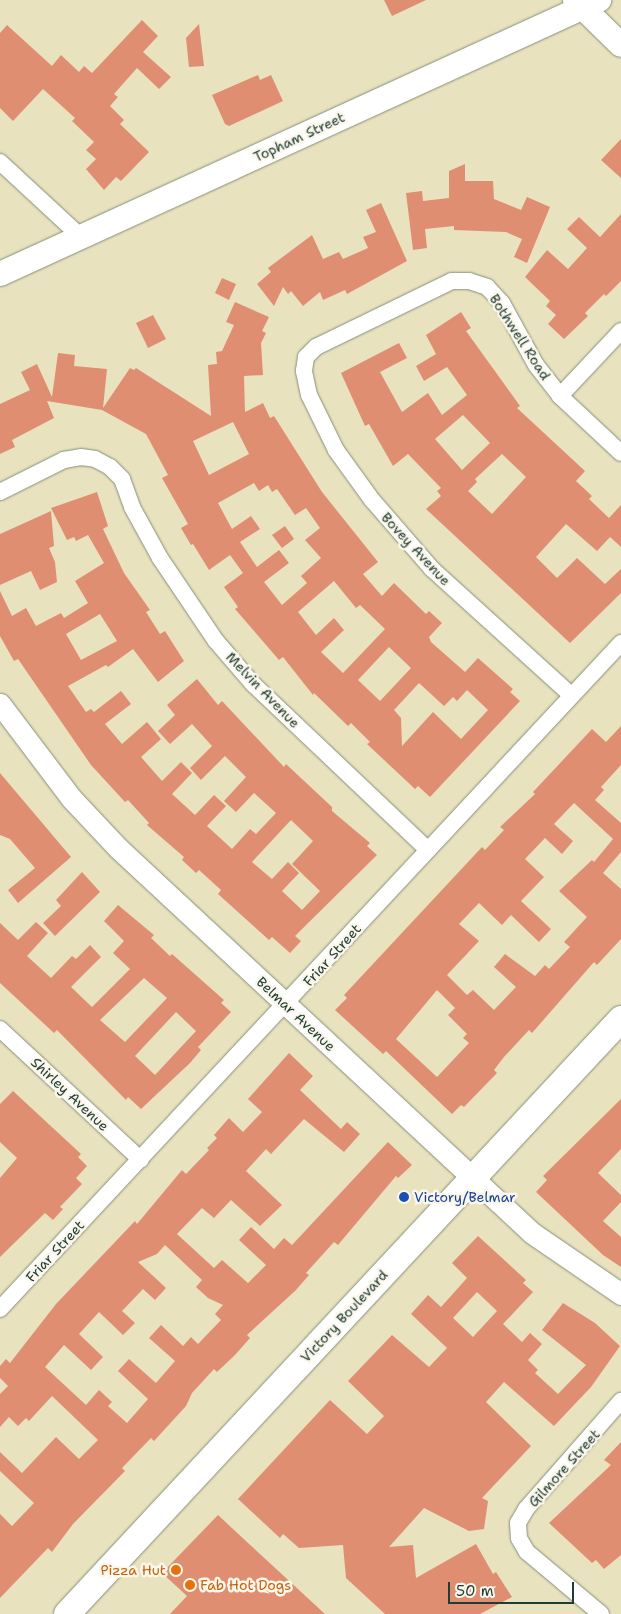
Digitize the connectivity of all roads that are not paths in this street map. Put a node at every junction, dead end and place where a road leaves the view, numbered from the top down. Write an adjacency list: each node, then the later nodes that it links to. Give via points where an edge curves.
1 (586, 2): 2 (main road); 4 (main road, Topham Street)
2 (621, 45)
3 (0, 162): 4 (street)
4 (81, 237): 5 (main road, Topham Street)
5 (0, 274)
6 (621, 331): 8 (street)
7 (304, 371): 8 (street, Bothwell Road, via 306,357 316,347 452,282 469,281 487,287 502,303 536,365); 12 (street, Bovey Avenue, via 309,395 336,450 403,538 432,569)
8 (560, 396): 9 (street, Bothwell Road)
9 (621, 454)
10 (0, 492): 14 (street, Melvin Avenue, via 64,460 81,457 95,459 122,479 132,507 160,558 216,642 253,684)
11 (621, 643): 12 (street, Friar Street)
12 (571, 695): 14 (street, Friar Street)
13 (0, 704): 15 (street, Belmar Avenue, via 71,798 118,848)
14 (428, 850): 15 (street, Friar Street)
15 (286, 1006): 18 (street, Friar Street); 19 (street, Belmar Avenue)
16 (621, 1018): 19 (main road, Victory Boulevard)
17 (0, 1029): 18 (street, Shirley Avenue)
18 (141, 1160): 21 (street, Friar Street)
19 (473, 1179): 20 (street, Belmar Avenue, via 537,1237); 23 (main road, Victory Boulevard)
20 (621, 1294)
21 (0, 1309)
22 (621, 1402): 24 (street, Gilmore Street, via 526,1509 518,1524 519,1538 539,1563)
23 (67, 1614)
24 (601, 1614)

